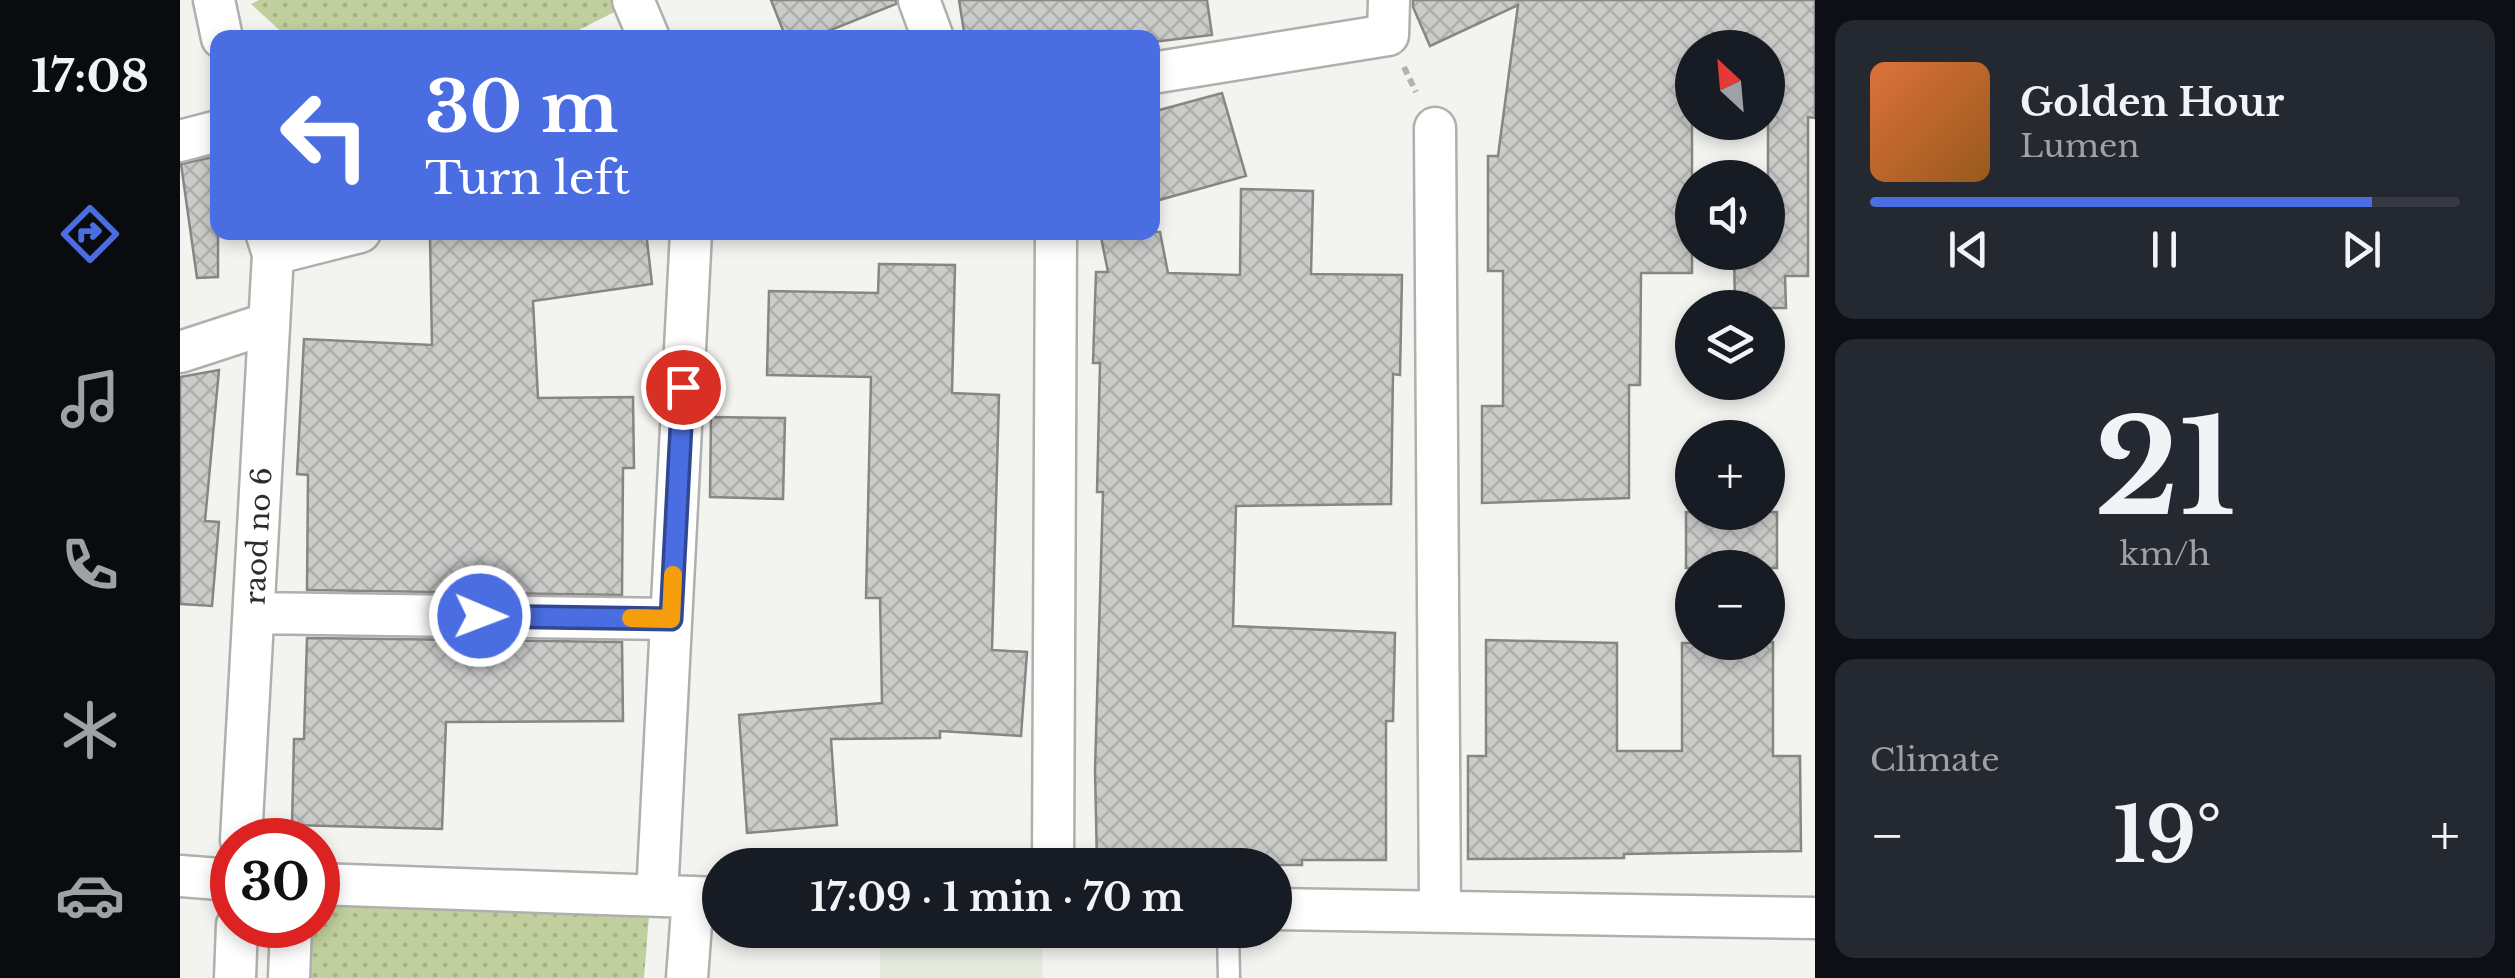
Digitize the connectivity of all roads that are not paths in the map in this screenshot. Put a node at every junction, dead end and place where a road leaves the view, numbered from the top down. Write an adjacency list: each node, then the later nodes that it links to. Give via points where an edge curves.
1 (214, 0): 5 (street)
2 (633, 0): 6 (street)
3 (919, 0): 7 (street)
4 (1388, 18): 8 (street)
5 (220, 30)
6 (645, 30)
7 (930, 30)
8 (1160, 71)
9 (1434, 128): 26 (street)
10 (210, 133): 11 (street)
11 (180, 141)
12 (690, 240): 18 (street)
13 (1056, 240): 20 (street)
14 (269, 243): 15 (street, raod no 6)
15 (269, 323): 16 (street); 17 (street, raod no 6)
16 (180, 352)
17 (254, 613): 18 (street); 19 (street, raod no 6)
18 (671, 619): 24 (street)
19 (242, 818)
20 (1053, 848)
21 (180, 876): 22 (street)
22 (210, 878)
23 (340, 885): 24 (street)
24 (690, 897): 33 (street)
25 (1292, 909): 26 (street)
26 (1440, 911): 27 (street)
27 (1815, 918)
28 (236, 948): 31 (street)
29 (290, 948): 32 (street)
30 (1228, 948): 34 (lane)
31 (235, 978)
32 (288, 978)
33 (688, 978)
34 (1229, 978)

